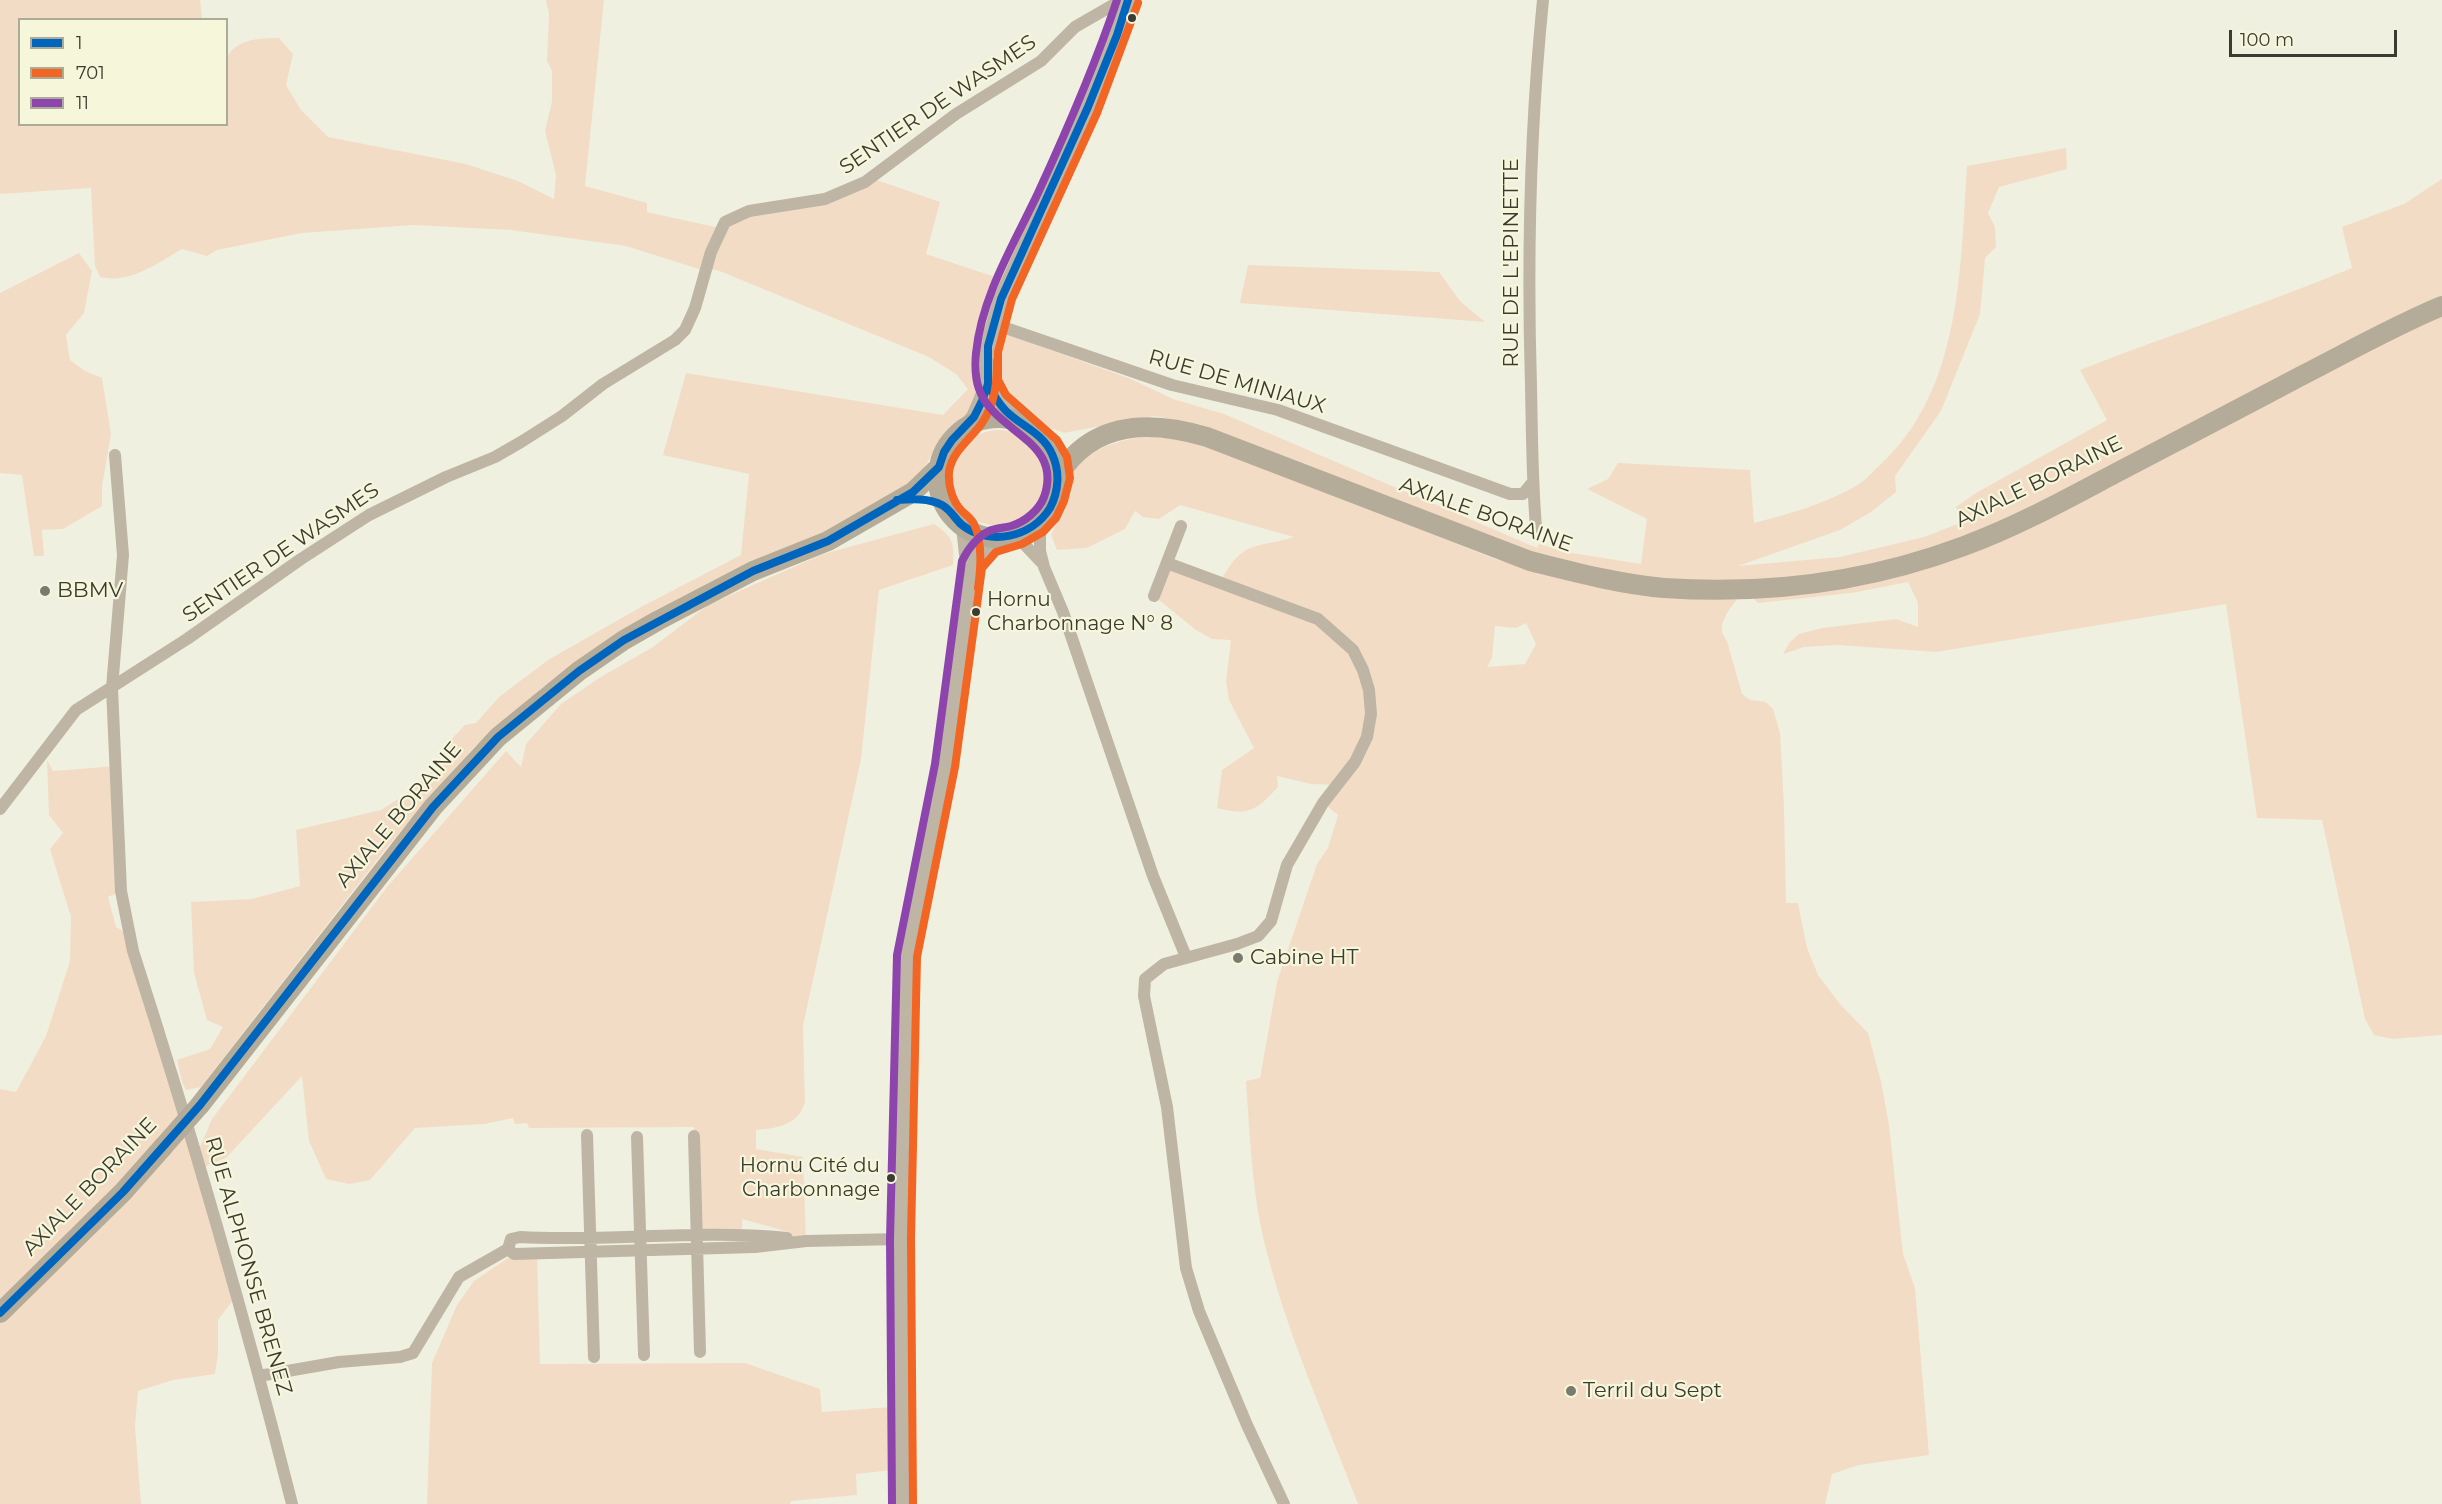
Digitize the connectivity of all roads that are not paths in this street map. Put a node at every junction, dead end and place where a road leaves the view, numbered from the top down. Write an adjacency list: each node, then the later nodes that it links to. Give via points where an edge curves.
1 (1543, 0): 13 (street, RUE DE L'EPINETTE, via 1528,229)
2 (1127, 2): 4 (street, via 1088,107 1001,299); 25 (street, SENTIER DE WASMES, via 1113,5 1075,27 1041,61 956,114 865,182 825,199 748,211 725,222 686,330 675,340 513,447 396,500 353,525)
3 (2442, 306): 9 (main road, AXIALE BORAINE, via 1996,534 1921,561 1803,585 1701,590 1661,588 1595,576 1530,561 1182,429 1144,426)
4 (994, 324): 5 (street, via 988,346); 13 (street, RUE DE MINIAUX, via 1145,377 1259,404 1510,494 1523,494)
5 (988, 384): 6 (street, via 996,400); 7 (street, via 974,417)
6 (1020, 423): 7 (main road, via 1001,418 981,421); 8 (main road)
7 (963, 430): 11 (main road, via 952,440)
8 (1043, 439): 9 (main road); 12 (main road, via 1054,456)
9 (1093, 439): 12 (main road, AXIALE BORAINE, via 1073,455)
10 (115, 455): 25 (street, RUE ALPHONSE BRENEZ, via 123,555)
11 (939, 467): 14 (main road, AXIALE BORAINE, via 927,481); 15 (main road, via 939,487)
12 (1058, 476): 16 (main road, AXIALE BORAINE, via 1055,499)
13 (1532, 483): 19 (street, RUE DE L'EPINETTE)
14 (897, 500): 15 (main road, via 930,500); 39 (main road, AXIALE BORAINE, bridge, via 828,541 742,576 624,640 498,737 433,807 164,1147)
15 (945, 506): 18 (main road)
16 (1042, 519): 20 (main road, via 1028,530); 22 (street)
17 (1181, 526): 21 (street)
18 (964, 527): 20 (main road, via 980,535); 23 (street)
19 (1536, 527)
20 (1004, 538): 22 (street, via 1030,549); 23 (street, via 979,553)
21 (1167, 563): 24 (street); 27 (street, via 1318,619 1353,650 1370,690 1367,737 1355,762 1323,803 1287,865 1271,921 1258,936)
22 (1044, 567): 27 (street, via 1153,876)
23 (969, 576): 33 (street, via 945,766 907,956)
24 (1154, 596)
25 (112, 688): 26 (street, SENTIER DE WASMES, via 76,710); 43 (street, RUE ALPHONSE BRENEZ, via 121,891 128,934)
26 (0, 809)
27 (1186, 957): 46 (street, via 1152,972 1145,979 1144,996 1167,1107 1186,1268 1199,1311)
28 (587, 1135): 32 (street)
29 (694, 1136): 34 (street)
30 (637, 1137): 35 (street)
31 (522, 1237): 32 (street); 36 (street, via 511,1239); 38 (street, via 534,1244)
32 (590, 1238): 35 (street); 37 (street)
33 (900, 1239): 34 (street, via 806,1240 755,1247); 45 (street)
34 (697, 1243): 35 (street); 40 (street)
35 (641, 1244): 37 (street); 41 (street)
36 (508, 1249): 38 (street, via 514,1254); 43 (street, via 459,1278 413,1353)
37 (591, 1252): 38 (street); 42 (street)
38 (530, 1253)
39 (0, 1313)
40 (700, 1352)
41 (644, 1355)
42 (594, 1357)
43 (260, 1376): 44 (street, RUE ALPHONSE BRENEZ)
44 (292, 1504)
45 (903, 1504)
46 (1284, 1504)

